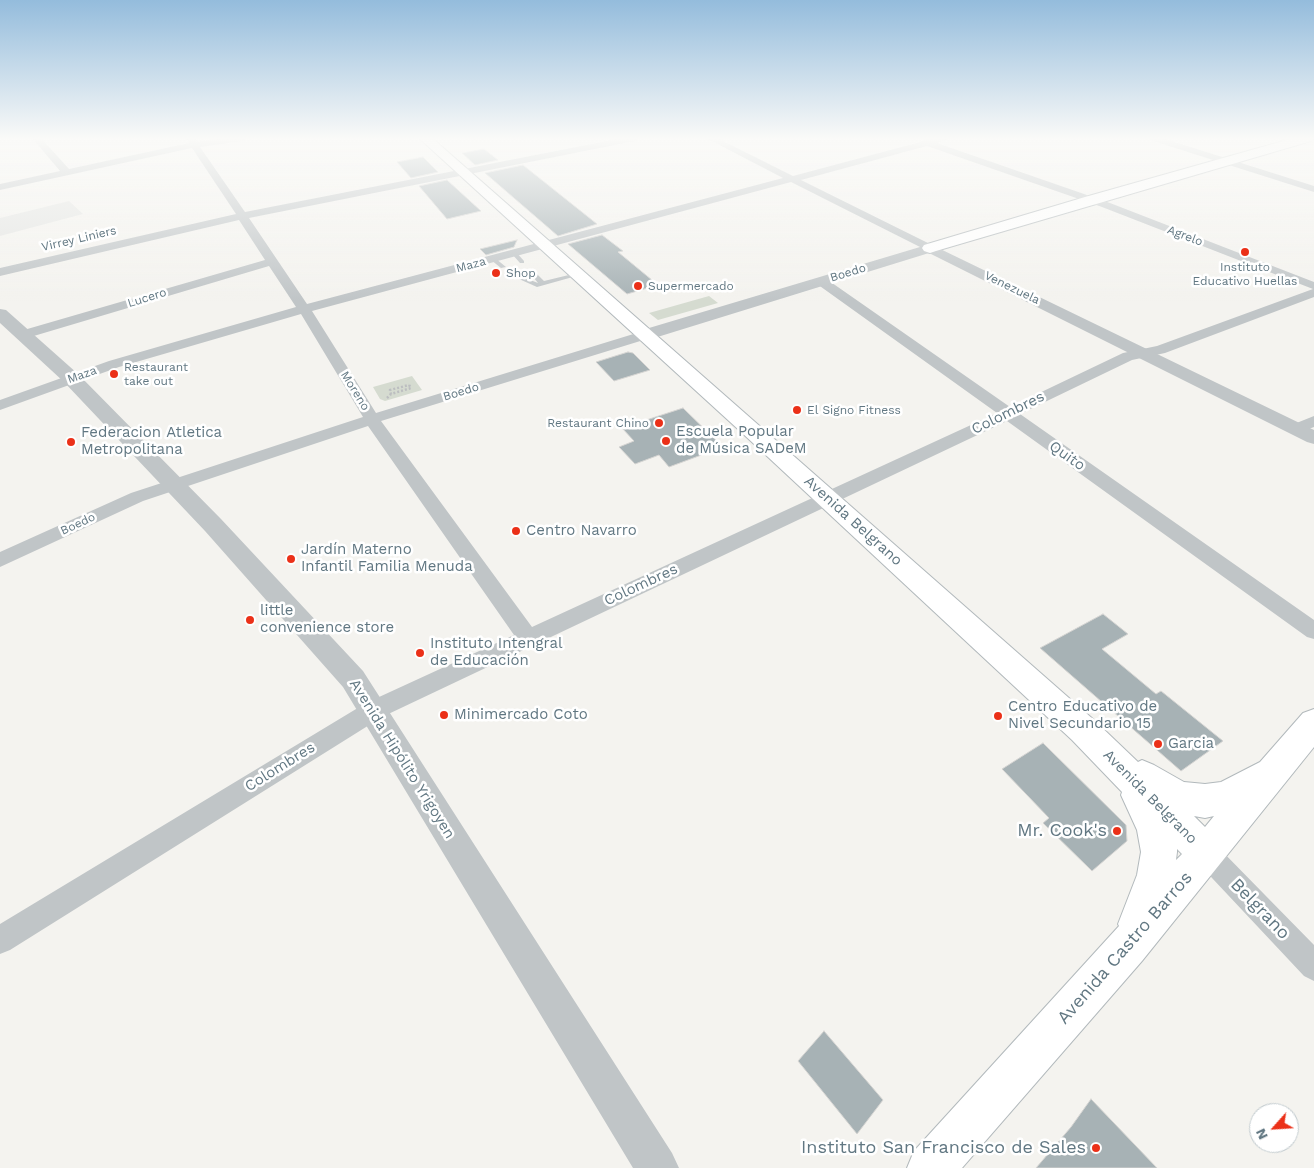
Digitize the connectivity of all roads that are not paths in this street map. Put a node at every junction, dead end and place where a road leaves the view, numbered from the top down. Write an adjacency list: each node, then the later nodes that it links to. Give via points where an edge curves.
1 (227, 193): 9 (street, Moreno)
2 (357, 193): 9 (street, Virrey Liniers)
3 (485, 193): 10 (main road, Avenida Belgrano)
4 (745, 193): 10 (street, Maza)
5 (817, 193): 11 (street, Venezuela)
6 (1069, 193): 8 (street, Agrelo)
7 (1116, 193): 8 (main road)
8 (1090, 200): 11 (main road); 19 (street, Agrelo)
9 (243, 216): 12 (street, Moreno); 14 (street, Virrey Liniers)
10 (544, 246): 16 (main road, Avenida Belgrano); 21 (street, Maza, via 518,258)
11 (930, 248): 17 (street, Boedo); 25 (street, Venezuela)
12 (273, 261): 21 (street, Moreno); 23 (street, Lucero)
13 (531, 271): 18 (lane)
14 (0, 272)
15 (513, 275): 18 (lane, via 530,283)
16 (577, 275): 18 (lane); 24 (main road, Avenida Belgrano)
17 (821, 281): 24 (street, Boedo); 28 (street, Quito)
18 (543, 284)
19 (1314, 286)
20 (1314, 293): 25 (street, Colombres)
21 (304, 309): 26 (street, Maza); 29 (street, Moreno)
22 (0, 314): 23 (street, Avenida Hipólito Yrigoyen)
23 (22, 335): 26 (street, Avenida Hipólito Yrigoyen)
24 (645, 335): 29 (street, Boedo); 34 (main road, Avenida Belgrano)
25 (1145, 354): 28 (street, Colombres, via 1128,356); 31 (street, Venezuela)
26 (71, 378): 27 (street, Maza); 33 (street, Avenida Hipólito Yrigoyen)
27 (0, 405)
28 (1008, 414): 34 (street, Colombres); 36 (street, Quito)
29 (372, 419): 33 (street, Boedo); 37 (street, Moreno)
30 (1314, 421): 31 (street)
31 (1295, 429): 32 (street, Venezuela)
32 (1314, 438)
33 (172, 485): 35 (street, Boedo, via 138,497); 38 (street, Avenida Hipólito Yrigoyen, via 213,525 352,679)
34 (828, 498): 37 (street, Colombres); 40 (main road, Avenida Belgrano)
35 (0, 560)
36 (1314, 632)
37 (528, 638): 38 (street, Colombres)
38 (374, 710): 44 (street, Colombres); 47 (street, Avenida Hipólito Yrigoyen)
39 (1314, 723): 42 (main road, Avenida Castro Barros)
40 (1083, 730): 41 (main road, Avenida Belgrano); 42 (main road, via 1150,781 1194,801 1215,800 1234,794)
41 (1122, 768): 43 (main road, Avenida Belgrano); 45 (main road, via 1150,816 1159,852 1154,882)
42 (1274, 769): 43 (main road, Avenida Castro Barros)
43 (1206, 853): 45 (main road, Avenida Castro Barros); 46 (street, Belgrano)
44 (0, 940)
45 (1128, 947): 48 (main road, Avenida Castro Barros)
46 (1314, 966)
47 (657, 1168)
48 (931, 1168)

